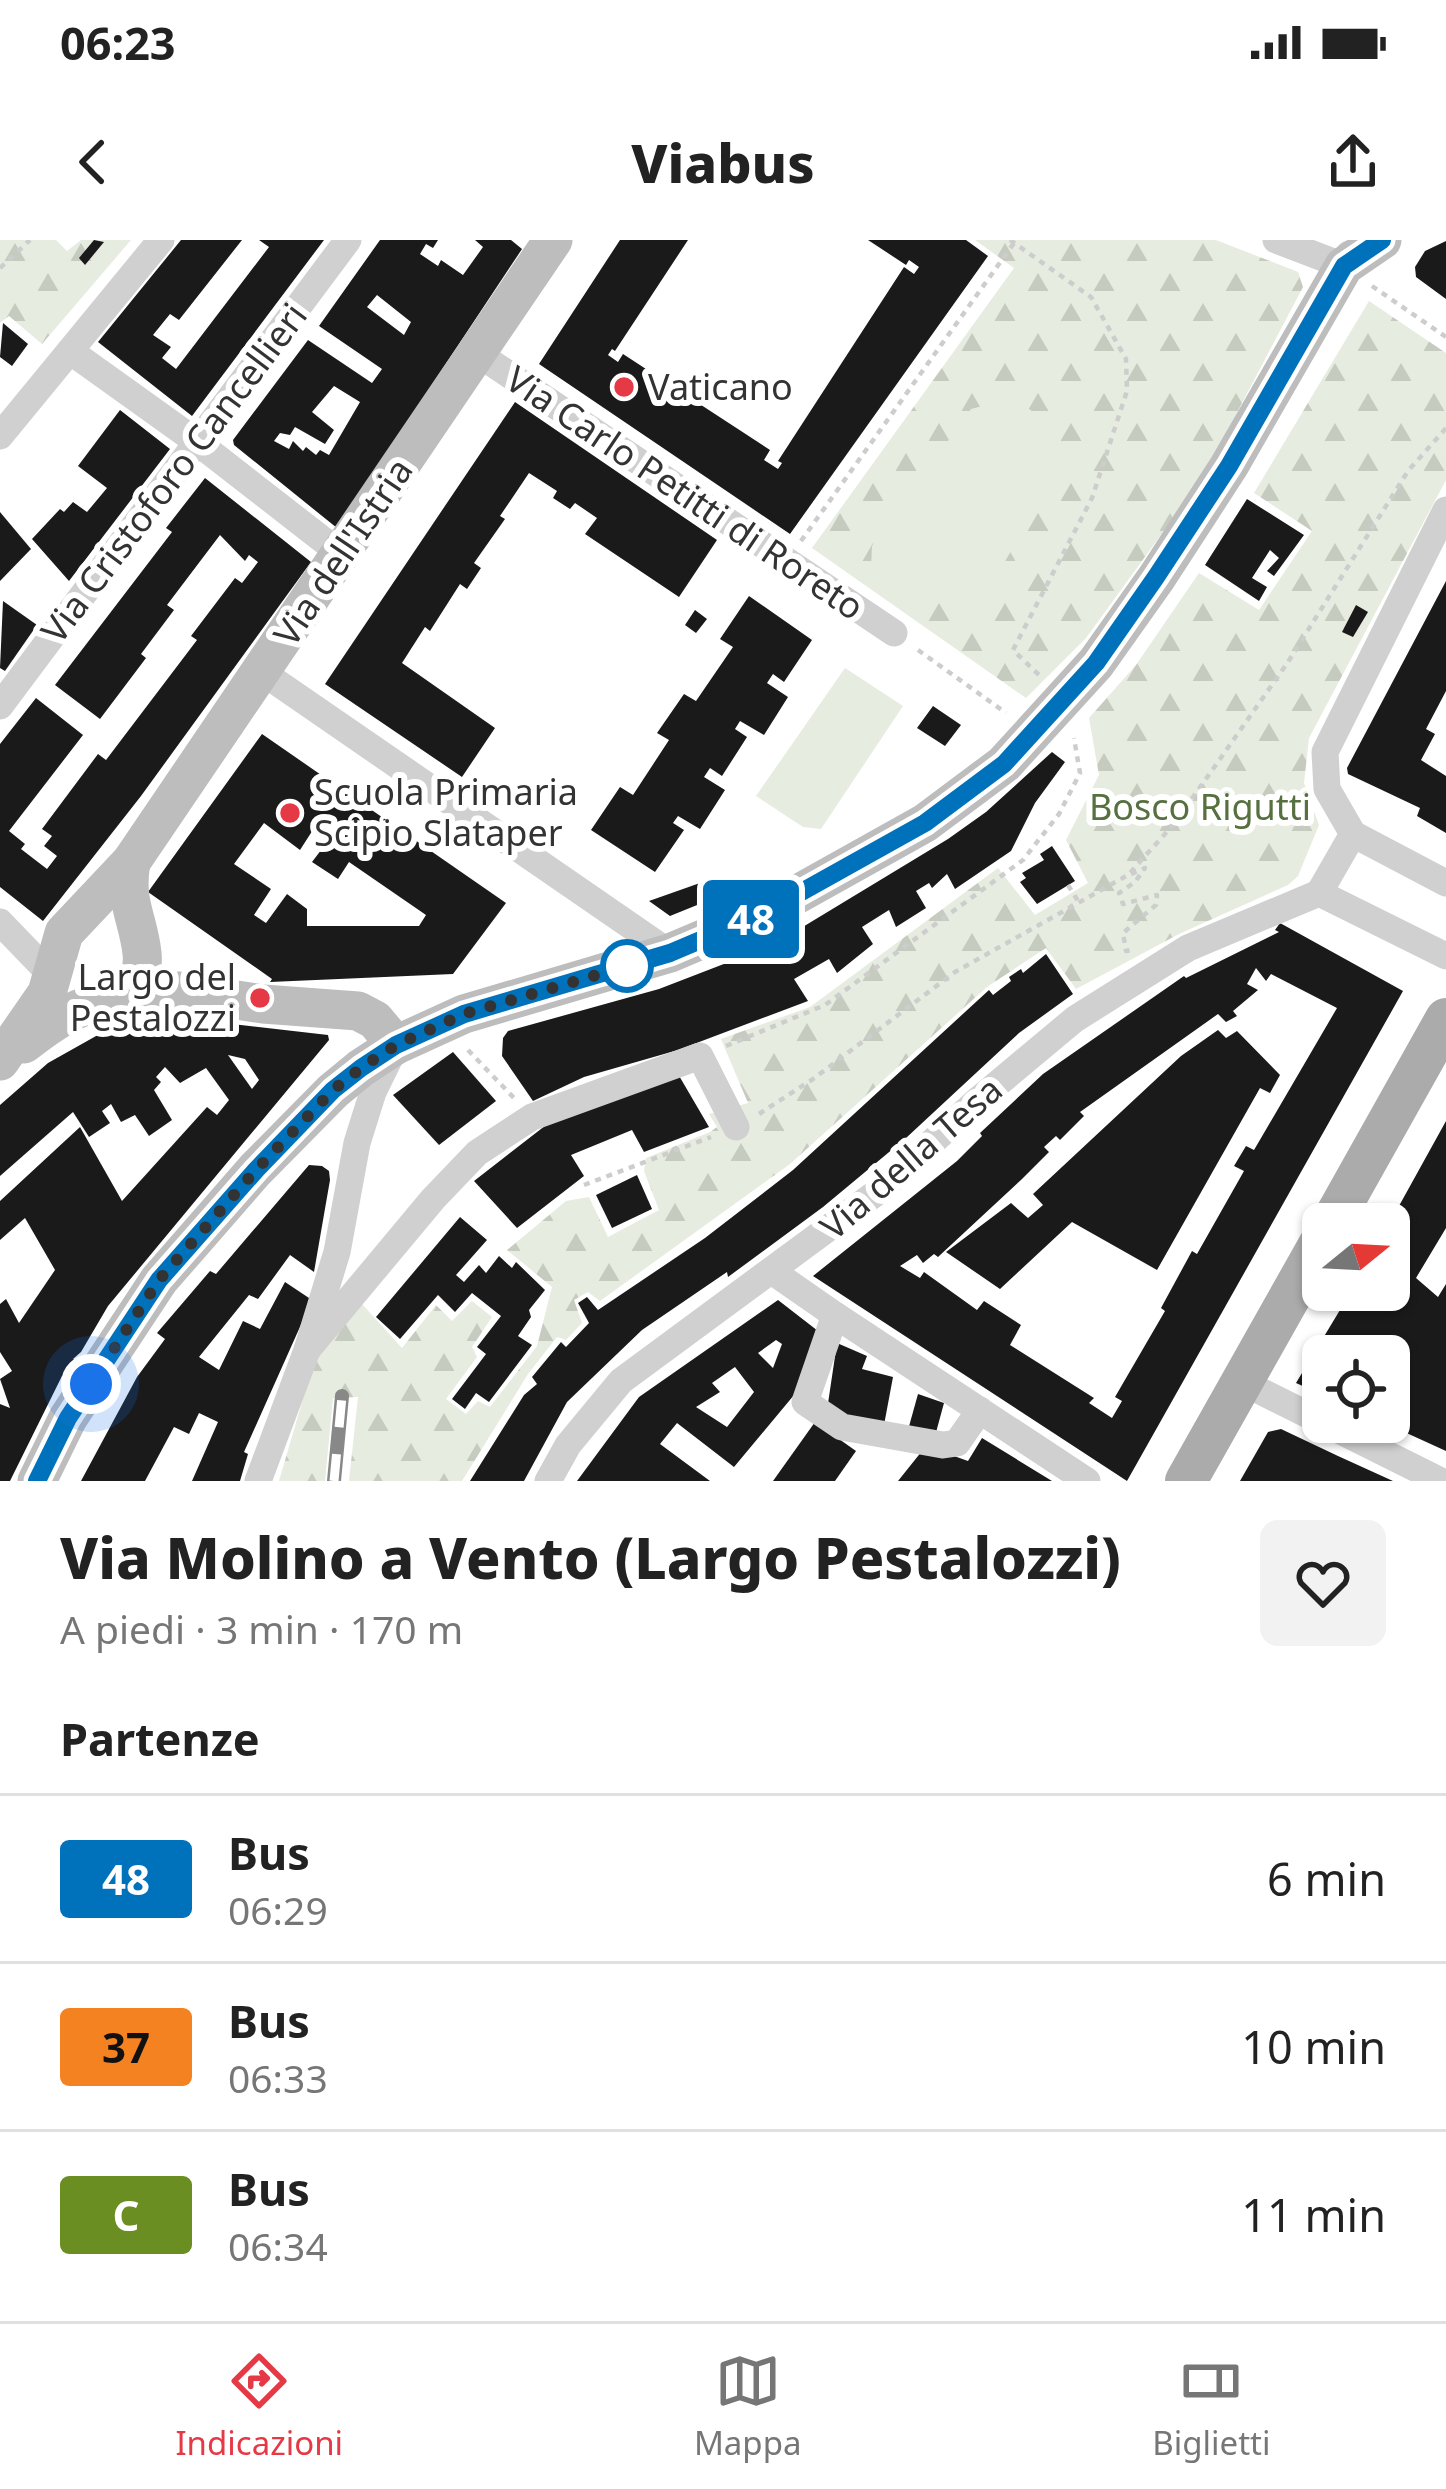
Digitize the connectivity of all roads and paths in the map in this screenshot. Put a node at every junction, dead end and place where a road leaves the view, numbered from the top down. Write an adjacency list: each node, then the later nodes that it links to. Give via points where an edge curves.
1 (30, 240): 9 (path)
2 (161, 240): 11 (street)
3 (348, 240): 15 (street, Via Cristoforo Cancellieri)
4 (1276, 240): 8 (street)
5 (1382, 240): 8 (main road)
6 (1012, 242): 17 (path); 21 (path, via 1091,297 1126,358 1126,392 1092,498 1013,650)
7 (546, 243): 12 (main road, Via dell'Istria)
8 (1357, 264): 10 (path); 36 (main road, via 1096,663 1004,764 837,874)
9 (0, 268)
10 (1446, 337)
11 (70, 351): 14 (street); 15 (street)
12 (477, 353): 18 (main road, Via dell'Istria); 19 (street, Via Carlo Petitti di Roreto)
13 (1446, 428): 27 (path, via 1408,471 1214,769)
14 (0, 436)
15 (197, 442): 18 (street); 22 (street, Via Cristoforo Cancellieri)
16 (1446, 510): 25 (street, via 1324,752 1327,789)
17 (796, 547)
18 (341, 554): 20 (main road, Via dell'Istria)
19 (901, 638): 23 (path)
20 (262, 672): 26 (main road, Via dell'Istria); 36 (street)
21 (1052, 688)
22 (0, 706)
23 (1020, 723)
24 (1070, 727): 43 (path, via 1080,772 1023,860 825,1005)
25 (1353, 834): 28 (street); 30 (street)
26 (130, 862): 33 (main road); 35 (main road, Via dell'Istria)
27 (1128, 875): 31 (path); 34 (path, via 1144,868 1119,893 1124,904 1157,895 1123,933 1126,951)
28 (1446, 883)
29 (1069, 885): 31 (path)
30 (1319, 893): 37 (street); 49 (street, Via della Tesa, via 1188,948 1075,1019)
31 (1079, 903): 46 (path, via 955,972)
32 (0, 922): 35 (street)
33 (140, 942): 35 (main road, via 128,924 101,914); 38 (main road, via 169,972); 39 (main road, via 138,976)
34 (1146, 948)
35 (61, 952): 39 (main road, via 69,986); 44 (main road, Via dell'Istria, via 47,993)
36 (670, 953): 42 (main road, via 464,1014)
37 (1446, 956)
38 (216, 994): 39 (main road); 42 (main road, via 358,1011)
39 (112, 997): 44 (main road, Via dell'Istria, via 73,1011)
40 (1446, 1019): 48 (main road)
41 (460, 1042): 45 (path)
42 (396, 1045): 52 (street, via 358,1143); 55 (main road, via 333,1090 159,1280 68,1418)
43 (700, 1056): 45 (street); 46 (street)
44 (0, 1062)
45 (532, 1117): 52 (street, via 478,1153)
46 (736, 1127): 47 (path)
47 (584, 1185)
48 (1343, 1203)
49 (773, 1272): 51 (street); 57 (street, Via della Tesa, via 621,1381)
50 (1302, 1275): 53 (main road)
51 (835, 1315): 54 (street); 54 (street, via 805,1402 822,1416 860,1432 943,1445 957,1443)
52 (307, 1349): 56 (street)
53 (1242, 1382): 59 (main road); 60 (street)
54 (980, 1410): 58 (street)
55 (37, 1481)
56 (258, 1481)
57 (548, 1481)
58 (1087, 1481)
59 (1186, 1481)
60 (1441, 1481)

